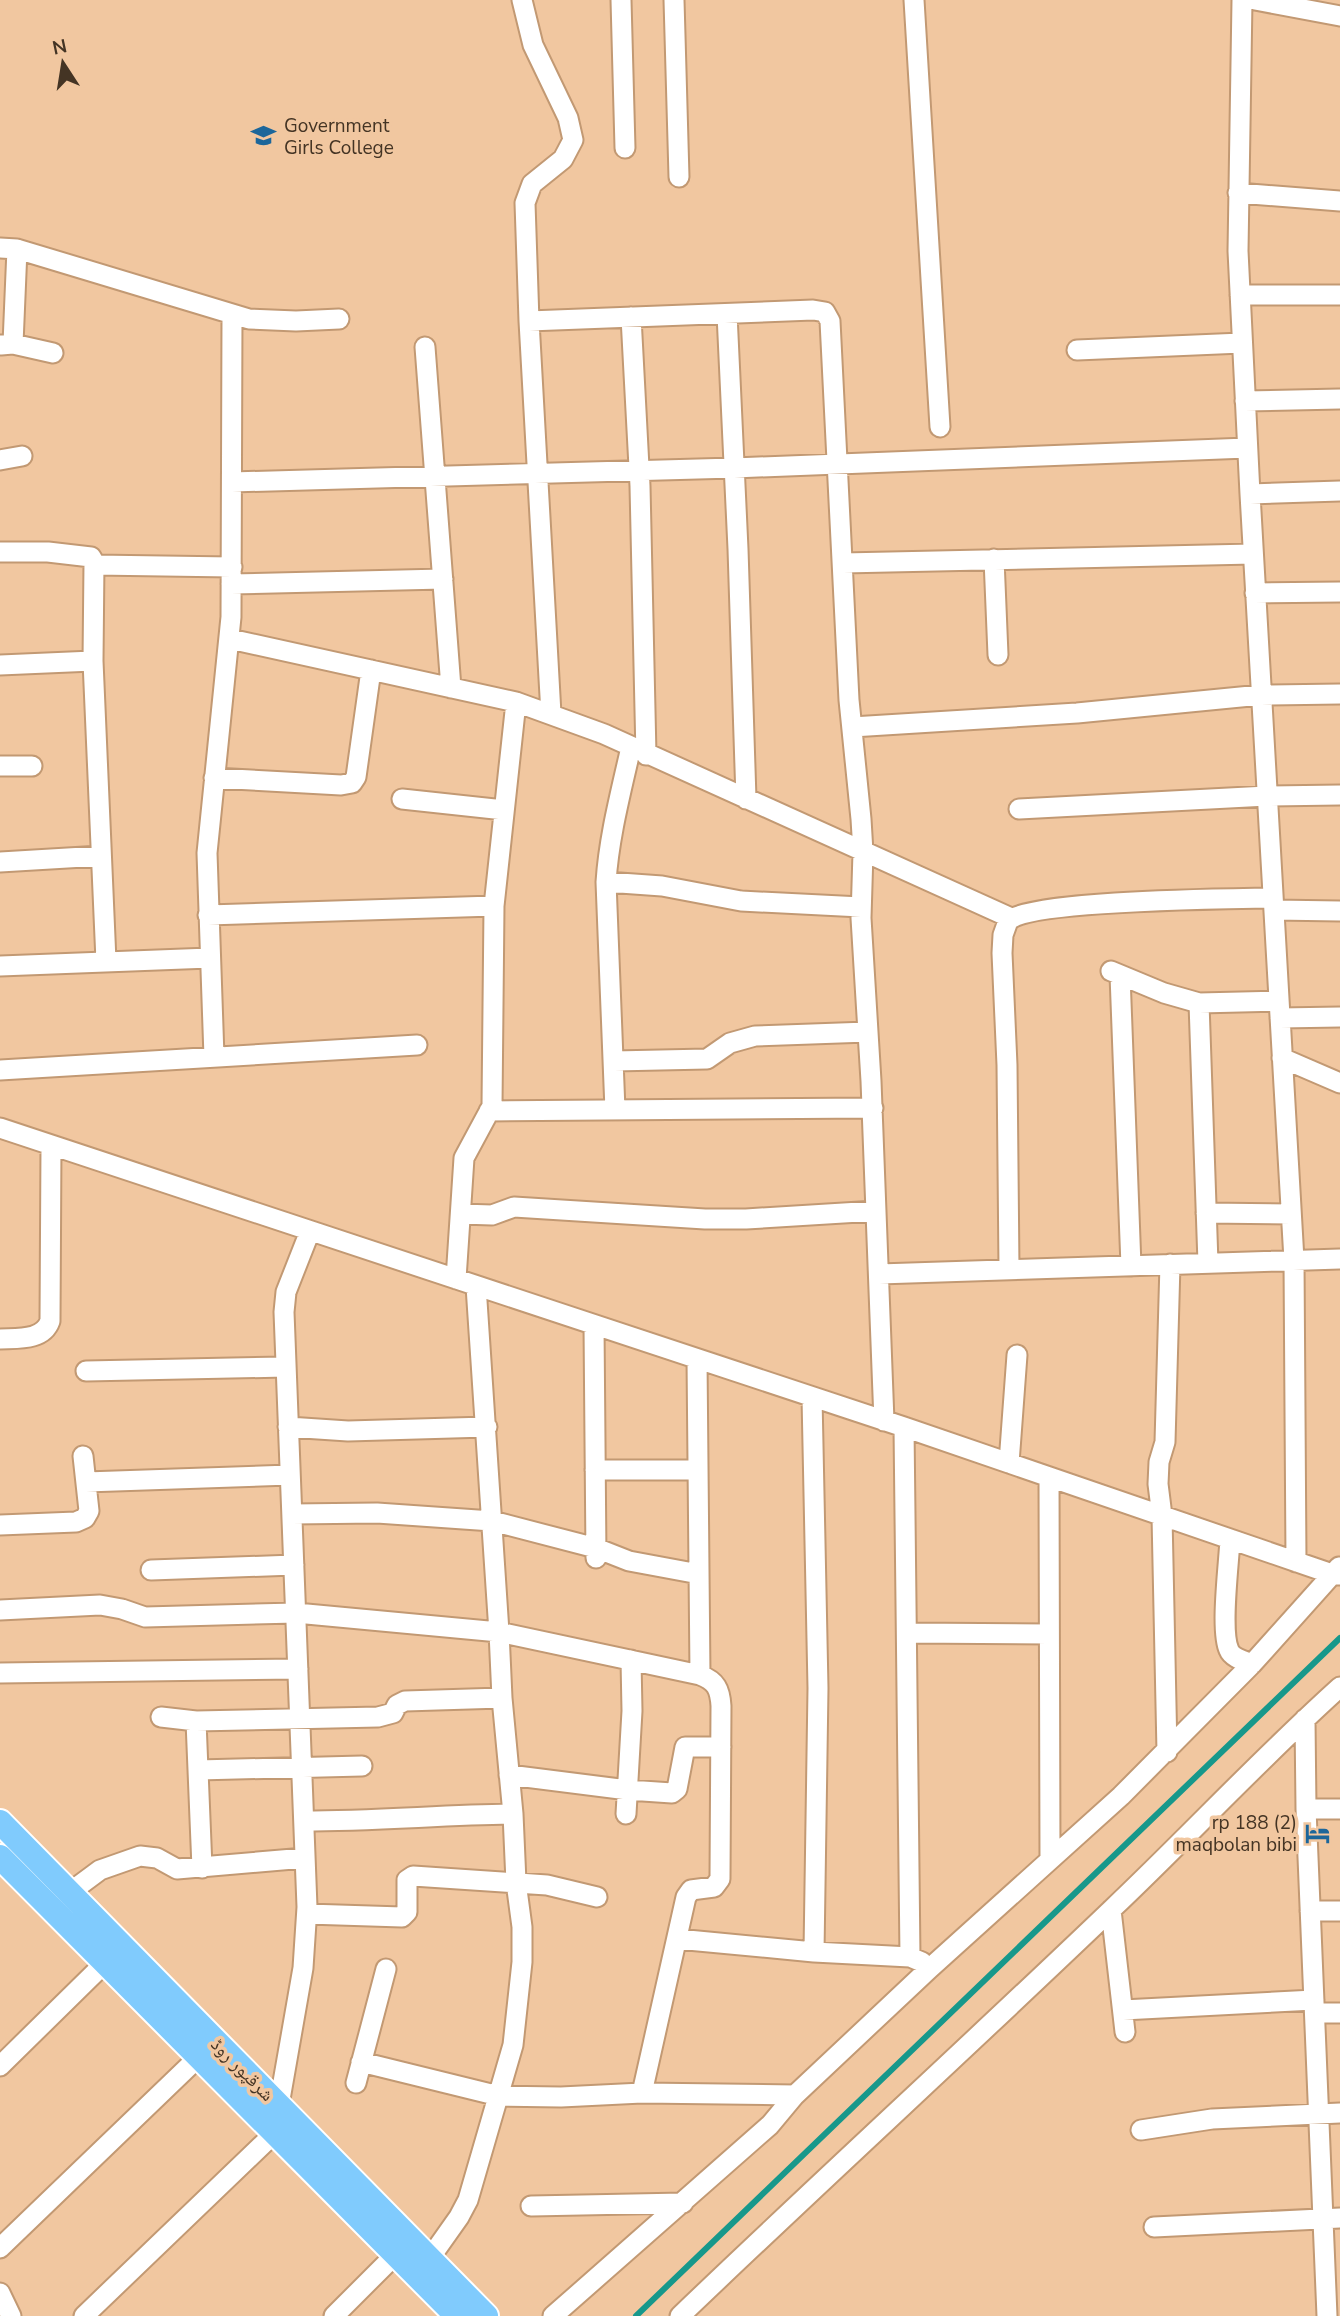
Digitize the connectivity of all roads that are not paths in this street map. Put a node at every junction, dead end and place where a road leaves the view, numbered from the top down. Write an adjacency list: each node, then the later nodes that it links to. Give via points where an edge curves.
1 (522, 0): 19 (street, via 533,45 568,118 573,141 563,159 532,184 525,203)
2 (621, 0): 8 (street)
3 (674, 0): 9 (street)
4 (914, 0): 27 (street)
5 (1242, 0): 10 (street)
6 (1255, 0): 7 (street)
7 (1340, 16)
8 (625, 148)
9 (679, 177)
10 (1238, 193): 11 (street); 13 (street)
11 (1340, 201)
12 (8, 248): 16 (street); 21 (street)
13 (1240, 295): 14 (street); 20 (street)
14 (1340, 295)
15 (727, 314): 17 (street); 31 (street, via 813,310 827,315); 32 (street)
16 (232, 315): 18 (street, via 296,321); 36 (street)
17 (631, 317): 19 (street); 33 (street)
18 (339, 319)
19 (529, 321): 34 (street)
20 (1242, 344): 23 (street); 26 (street)
21 (6, 345): 24 (street)
22 (425, 347): 35 (street)
23 (1077, 350)
24 (53, 354)
25 (1340, 400): 26 (street)
26 (1245, 401): 28 (street)
27 (940, 427)
28 (1247, 448): 31 (street); 38 (street)
29 (22, 456): 30 (street)
30 (0, 460)
31 (838, 464): 32 (street); 42 (street)
32 (734, 468): 33 (street); 66 (street)
33 (639, 470): 34 (street); 59 (street)
34 (537, 473): 35 (street); 57 (street)
35 (435, 477): 36 (street); 45 (street)
36 (232, 482): 44 (street)
37 (1340, 491): 38 (street)
38 (1250, 494): 40 (street)
39 (0, 551): 43 (street, via 78,554 91,557)
40 (1253, 554): 41 (street); 47 (street)
41 (994, 559): 42 (street); 49 (street)
42 (843, 563): 58 (street)
43 (95, 565): 44 (street); 50 (street)
44 (232, 575): 45 (street); 48 (street)
45 (443, 579): 53 (street)
46 (1340, 592): 47 (street)
47 (1255, 593): 55 (street)
48 (230, 639): 52 (street); 62 (street)
49 (998, 655)
50 (93, 661): 51 (street); 70 (street)
51 (0, 664)
52 (371, 670): 53 (street); 62 (street, via 352,783)
53 (452, 688): 56 (street)
54 (1340, 694): 55 (street)
55 (1261, 695): 58 (street, via 1077,713); 64 (street)
56 (516, 702): 57 (street); 68 (street)
57 (551, 714): 59 (street)
58 (852, 727): 69 (street)
59 (638, 751): 66 (street); 72 (street, via 616,814)
60 (0, 766): 61 (street)
61 (32, 766)
62 (214, 778): 77 (street, via 207,853)
63 (1340, 795): 64 (street)
64 (1267, 796): 67 (street); 73 (street)
65 (402, 799): 68 (street)
66 (746, 799): 69 (street)
67 (1019, 809)
68 (504, 810): 74 (street)
69 (863, 852): 75 (street); 78 (street)
70 (101, 856): 71 (street); 80 (street)
71 (0, 862)
72 (606, 882): 75 (street, via 662,886 741,901); 89 (street)
73 (1273, 904): 76 (street); 78 (street, via 1095,904); 83 (street)
74 (494, 906): 77 (street); 94 (street)
75 (860, 907): 85 (street)
76 (1340, 911)
77 (208, 915): 79 (street)
78 (1011, 918): 107 (street, via 1004,929 1002,953)
79 (210, 958): 80 (street); 87 (street)
80 (106, 961): 81 (street)
81 (0, 966)
82 (1199, 1003): 83 (street); 98 (street); 106 (street, via 1114,972)
83 (1279, 1009): 84 (street); 88 (street)
84 (1340, 1017)
85 (868, 1032): 89 (street, via 755,1036 730,1043 707,1059); 92 (street)
86 (417, 1045): 87 (street)
87 (214, 1057): 90 (street)
88 (1282, 1058): 91 (street); 100 (street)
89 (614, 1061): 93 (street)
90 (0, 1070)
91 (1340, 1083)
92 (873, 1108): 93 (street); 97 (street)
93 (615, 1110): 94 (street)
94 (489, 1111): 99 (street, via 464,1158)
95 (0, 1128): 96 (street)
96 (51, 1145): 101 (street); 112 (street, via 50,1321 38,1335)
97 (876, 1211): 99 (street, via 732,1219 514,1207 492,1214); 108 (street)
98 (1206, 1213): 100 (street); 104 (street)
99 (461, 1214): 109 (street)
100 (1291, 1214): 103 (street)
101 (310, 1231): 109 (street); 115 (street, via 286,1292)
102 (1340, 1259): 103 (street)
103 (1294, 1260): 104 (street); 135 (street)
104 (1208, 1263): 105 (street)
105 (1170, 1264): 106 (street); 130 (street, via 1165,1442 1158,1468)
106 (1130, 1266): 107 (street)
107 (1009, 1269): 108 (street)
108 (879, 1274): 118 (street)
109 (456, 1279): 110 (street)
110 (476, 1286): 111 (street); 120 (street)
111 (594, 1325): 114 (street); 124 (street)
112 (0, 1339)
113 (1017, 1354): 123 (street)
114 (697, 1359): 117 (street); 125 (street)
115 (285, 1367): 116 (street); 119 (street)
116 (86, 1371)
117 (812, 1397): 118 (street); 181 (street, via 818,1688)
118 (884, 1421): 121 (street)
119 (288, 1427): 120 (street, via 348,1431); 126 (street)
120 (486, 1427): 131 (street)
121 (904, 1427): 123 (street); 143 (street)
122 (83, 1456): 128 (street)
123 (1009, 1463): 127 (street)
124 (595, 1470): 125 (street); 134 (street)
125 (698, 1470): 139 (street)
126 (290, 1475): 128 (street); 129 (street)
127 (1049, 1477): 130 (street); 144 (street)
128 (86, 1482): 132 (street, via 89,1511 85,1518)
129 (292, 1514): 131 (street, via 377,1513); 136 (street)
130 (1162, 1516): 133 (street); 157 (street)
131 (492, 1521): 134 (street); 142 (street)
132 (0, 1525)
133 (1230, 1539): 135 (street); 146 (street, via 1228,1648)
134 (596, 1554): 139 (street)
135 (1296, 1562): 138 (street)
136 (294, 1565): 137 (street); 141 (street)
137 (151, 1570)
138 (1337, 1572): 146 (street)
139 (699, 1574): 149 (street)
140 (0, 1610): 141 (street, via 100,1605 145,1618)
141 (296, 1613): 142 (street); 147 (street)
142 (499, 1632): 145 (street); 151 (street)
143 (906, 1633): 144 (street); 183 (street)
144 (1049, 1634): 171 (street)
145 (631, 1660): 149 (street); 162 (street)
146 (1252, 1664): 157 (street)
147 (298, 1670): 148 (street); 153 (street)
148 (0, 1674)
149 (700, 1675): 156 (street, via 719,1690)
150 (1340, 1687): 154 (street)
151 (502, 1698): 153 (street, via 405,1701 389,1715 378,1717); 161 (street)
152 (161, 1717): 155 (street)
153 (300, 1719): 155 (street); 159 (street)
154 (1305, 1719): 163 (street); 176 (street)
155 (197, 1721): 160 (street)
156 (721, 1747): 162 (street, via 685,1747 674,1793); 180 (street, via 720,1879 713,1886 688,1893)
157 (1167, 1752): 171 (street)
158 (362, 1766): 159 (street)
159 (302, 1767): 160 (street); 167 (street)
160 (198, 1770): 172 (street)
161 (509, 1775): 162 (street); 165 (street)
162 (628, 1790): 166 (street)
163 (1306, 1809): 164 (street); 177 (street)
164 (1340, 1810)
165 (513, 1814): 167 (street); 173 (street)
166 (625, 1814)
167 (303, 1821): 170 (street)
168 (0, 1822): 174 (main road, شرقپور روڈ)
169 (0, 1857): 182 (main road, شرقپور روڈ)
170 (305, 1858): 172 (street); 179 (street)
171 (1050, 1860): 185 (street)
172 (202, 1868): 174 (street, via 172,1868 157,1858 140,1856 100,1870)
173 (516, 1882): 175 (street); 179 (street, via 413,1875 407,1880 407,1912 402,1917); 196 (street, via 522,1927 519,2006)
174 (69, 1893): 182 (main road, شرقپور روڈ)
175 (597, 1897)
176 (1111, 1910): 187 (street); 215 (street)
177 (1310, 1911): 178 (street); 186 (street)
178 (1340, 1911)
179 (306, 1914): 199 (street, via 303,1968)
180 (677, 1939): 181 (street); 194 (street)
181 (814, 1952): 183 (street)
182 (114, 1954): 190 (main road, شرقپور روڈ); 192 (street)
183 (910, 1957): 185 (street)
184 (386, 1969): 191 (street)
185 (929, 1969): 195 (street)
186 (1314, 2006): 187 (street); 188 (street); 197 (street)
187 (1123, 2010): 189 (street)
188 (1340, 2012)
189 (1125, 2032)
190 (207, 2049): 199 (main road, شرقپور روڈ); 206 (street)
191 (361, 2062): 193 (street); 196 (street)
192 (0, 2066)
193 (356, 2083)
194 (642, 2094): 195 (street); 196 (street)
195 (795, 2095): 201 (street, via 769,2125)
196 (499, 2096): 207 (street, via 468,2200)
197 (1319, 2113): 198 (street); 200 (street, via 1212,2119); 203 (street)
198 (1340, 2113)
199 (281, 2119): 205 (main road, شرقپور روڈ); 210 (street)
200 (1141, 2130)
201 (683, 2203): 202 (street); 214 (street)
202 (531, 2206)
203 (1332, 2218): 204 (street); 216 (street)
204 (1154, 2227)
205 (403, 2246): 207 (main road, شرقپور روڈ); 211 (street); 212 (main road, شرقپور روڈ)
206 (0, 2248)
207 (430, 2258): 213 (main road, شرقپور روڈ)
208 (1, 2296): 209 (street)
209 (11, 2316)
210 (84, 2316)
211 (334, 2316)
212 (457, 2316)
213 (486, 2316)
214 (553, 2316)
215 (680, 2316)
216 (1327, 2316)

